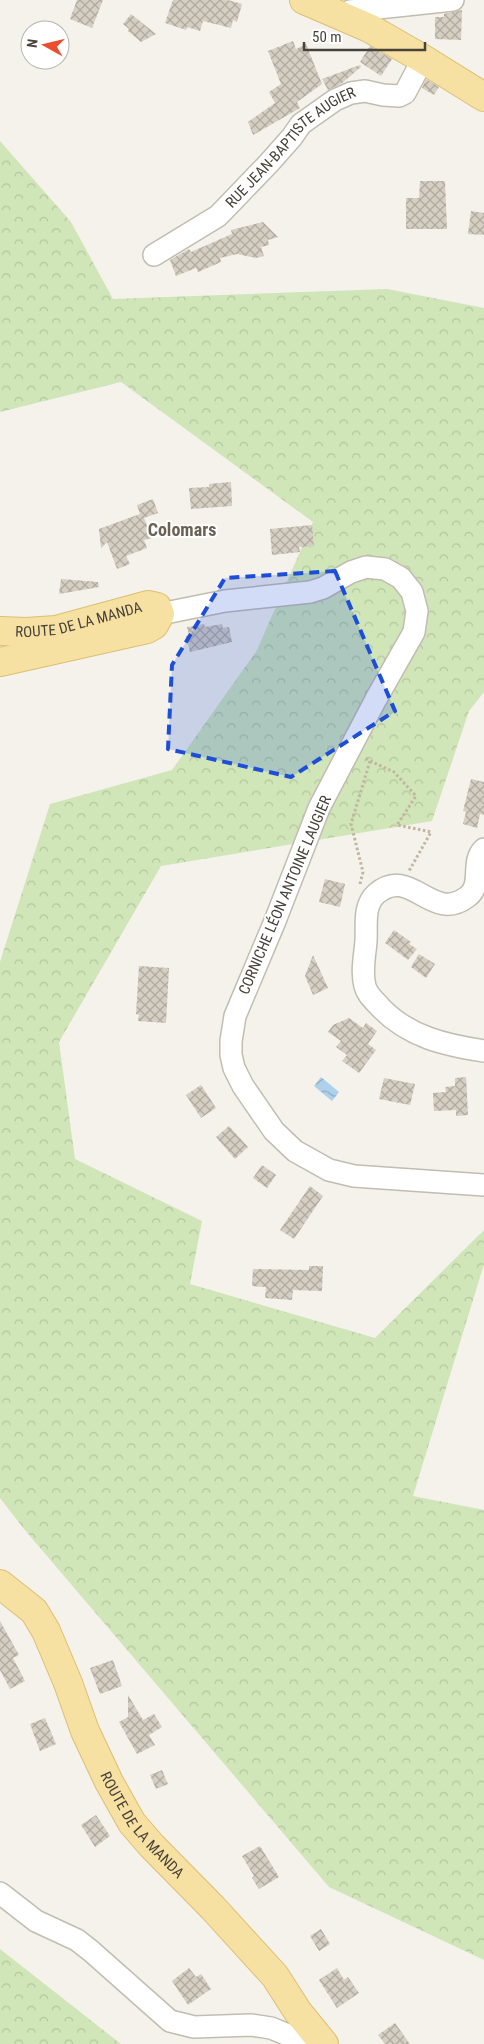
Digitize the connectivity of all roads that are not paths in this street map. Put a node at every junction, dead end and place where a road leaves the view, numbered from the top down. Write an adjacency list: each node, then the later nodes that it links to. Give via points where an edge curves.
1 (304, 0): 3 (main road)
2 (453, 0): 3 (street, via 388,5 350,11)
3 (344, 16): 4 (main road)
4 (423, 58): 5 (main road); 6 (street, RUE JEAN-BAPTISTE AUGIER, via 405,93 399,96 366,91 351,93 301,124 218,216)
5 (484, 97)
6 (154, 255)
7 (160, 614): 8 (main road, ROUTE DE LA MANDA, via 157,607 148,605 56,630); 9 (main road, ROUTE DE LA MANDA, via 154,625 147,629); 12 (street, CORNICHE LÉON ANTOINE LAUGIER, via 225,601 310,592 366,567 385,569 400,578 412,592 417,611 414,632 319,808 235,1016 231,1055 242,1086 274,1131 295,1151 329,1170 354,1176)
8 (0, 631)
9 (0, 662)
10 (484, 849): 11 (street, via 479,857 476,888 463,900 436,904 411,887 392,886 374,896 367,908 364,966 367,991 389,1016 414,1034)
11 (484, 1051)
12 (484, 1185)
13 (0, 1584): 15 (main road, ROUTE DE LA MANDA, via 34,1611 46,1631 85,1731 132,1823 274,1976)
14 (0, 1893): 15 (street, via 36,1921 77,1940 170,2021 194,2027 251,2025)
15 (321, 2041)

